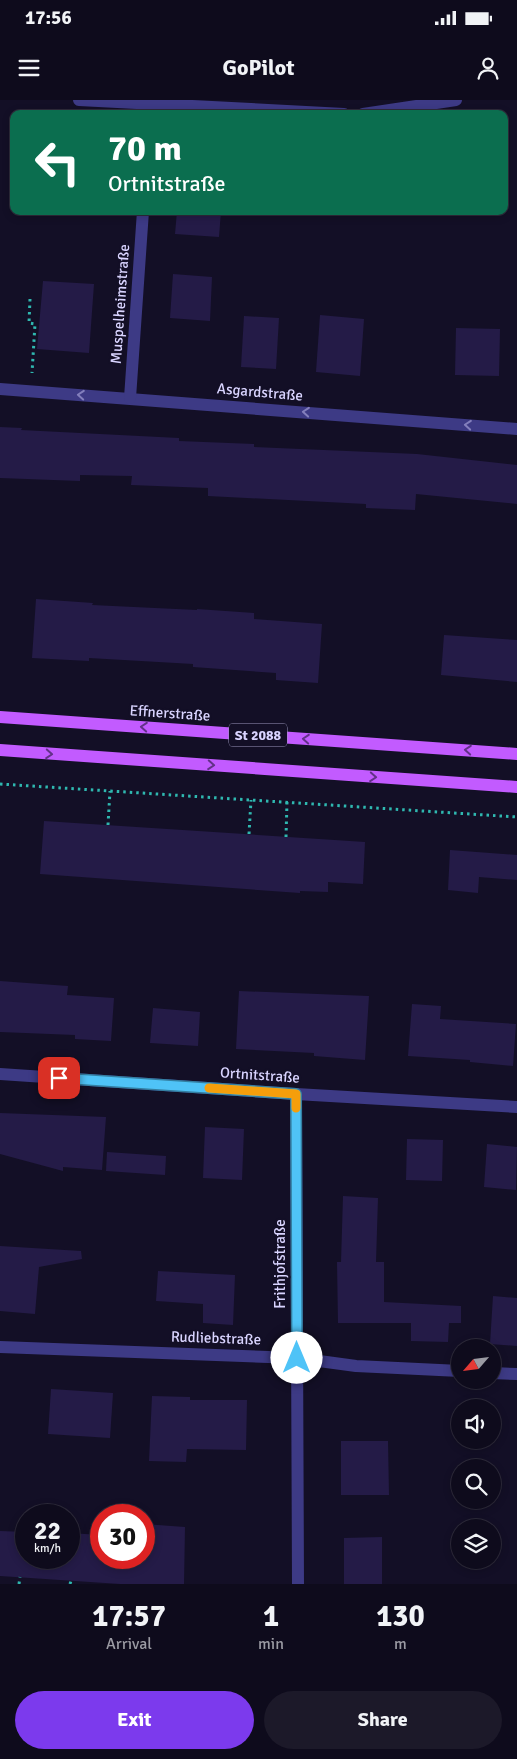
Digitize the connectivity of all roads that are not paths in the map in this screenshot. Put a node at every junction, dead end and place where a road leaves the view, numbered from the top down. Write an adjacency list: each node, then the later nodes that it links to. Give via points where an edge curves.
1 (79, 100): 3 (street)
2 (456, 100): 5 (street)
3 (150, 106): 4 (street)
4 (247, 110)
5 (390, 110)
6 (142, 215): 8 (street, Muspelheimstraße)
7 (0, 389): 8 (street, Asgardstraße, one-way to 7)
8 (130, 398): 9 (street, Asgardstraße, one-way to 8)
9 (517, 429)
10 (0, 717): 12 (main road, Effnerstraße / St 2088, one-way to 10)
11 (0, 750): 13 (main road, St 2088, one-way to 13)
12 (517, 754)
13 (517, 787)
14 (0, 1074): 15 (street, Ortnitstraße)
15 (296, 1094): 16 (street, Ortnitstraße); 18 (street, Frithjofstraße)
16 (517, 1107)
17 (0, 1347): 18 (street, Rudliebstraße)
18 (297, 1358): 19 (street, Rudliebstraße, via 356,1366); 22 (street, Frithjofstraße)
19 (451, 1371)
20 (501, 1373): 21 (street)
21 (517, 1374)
22 (298, 1584)

